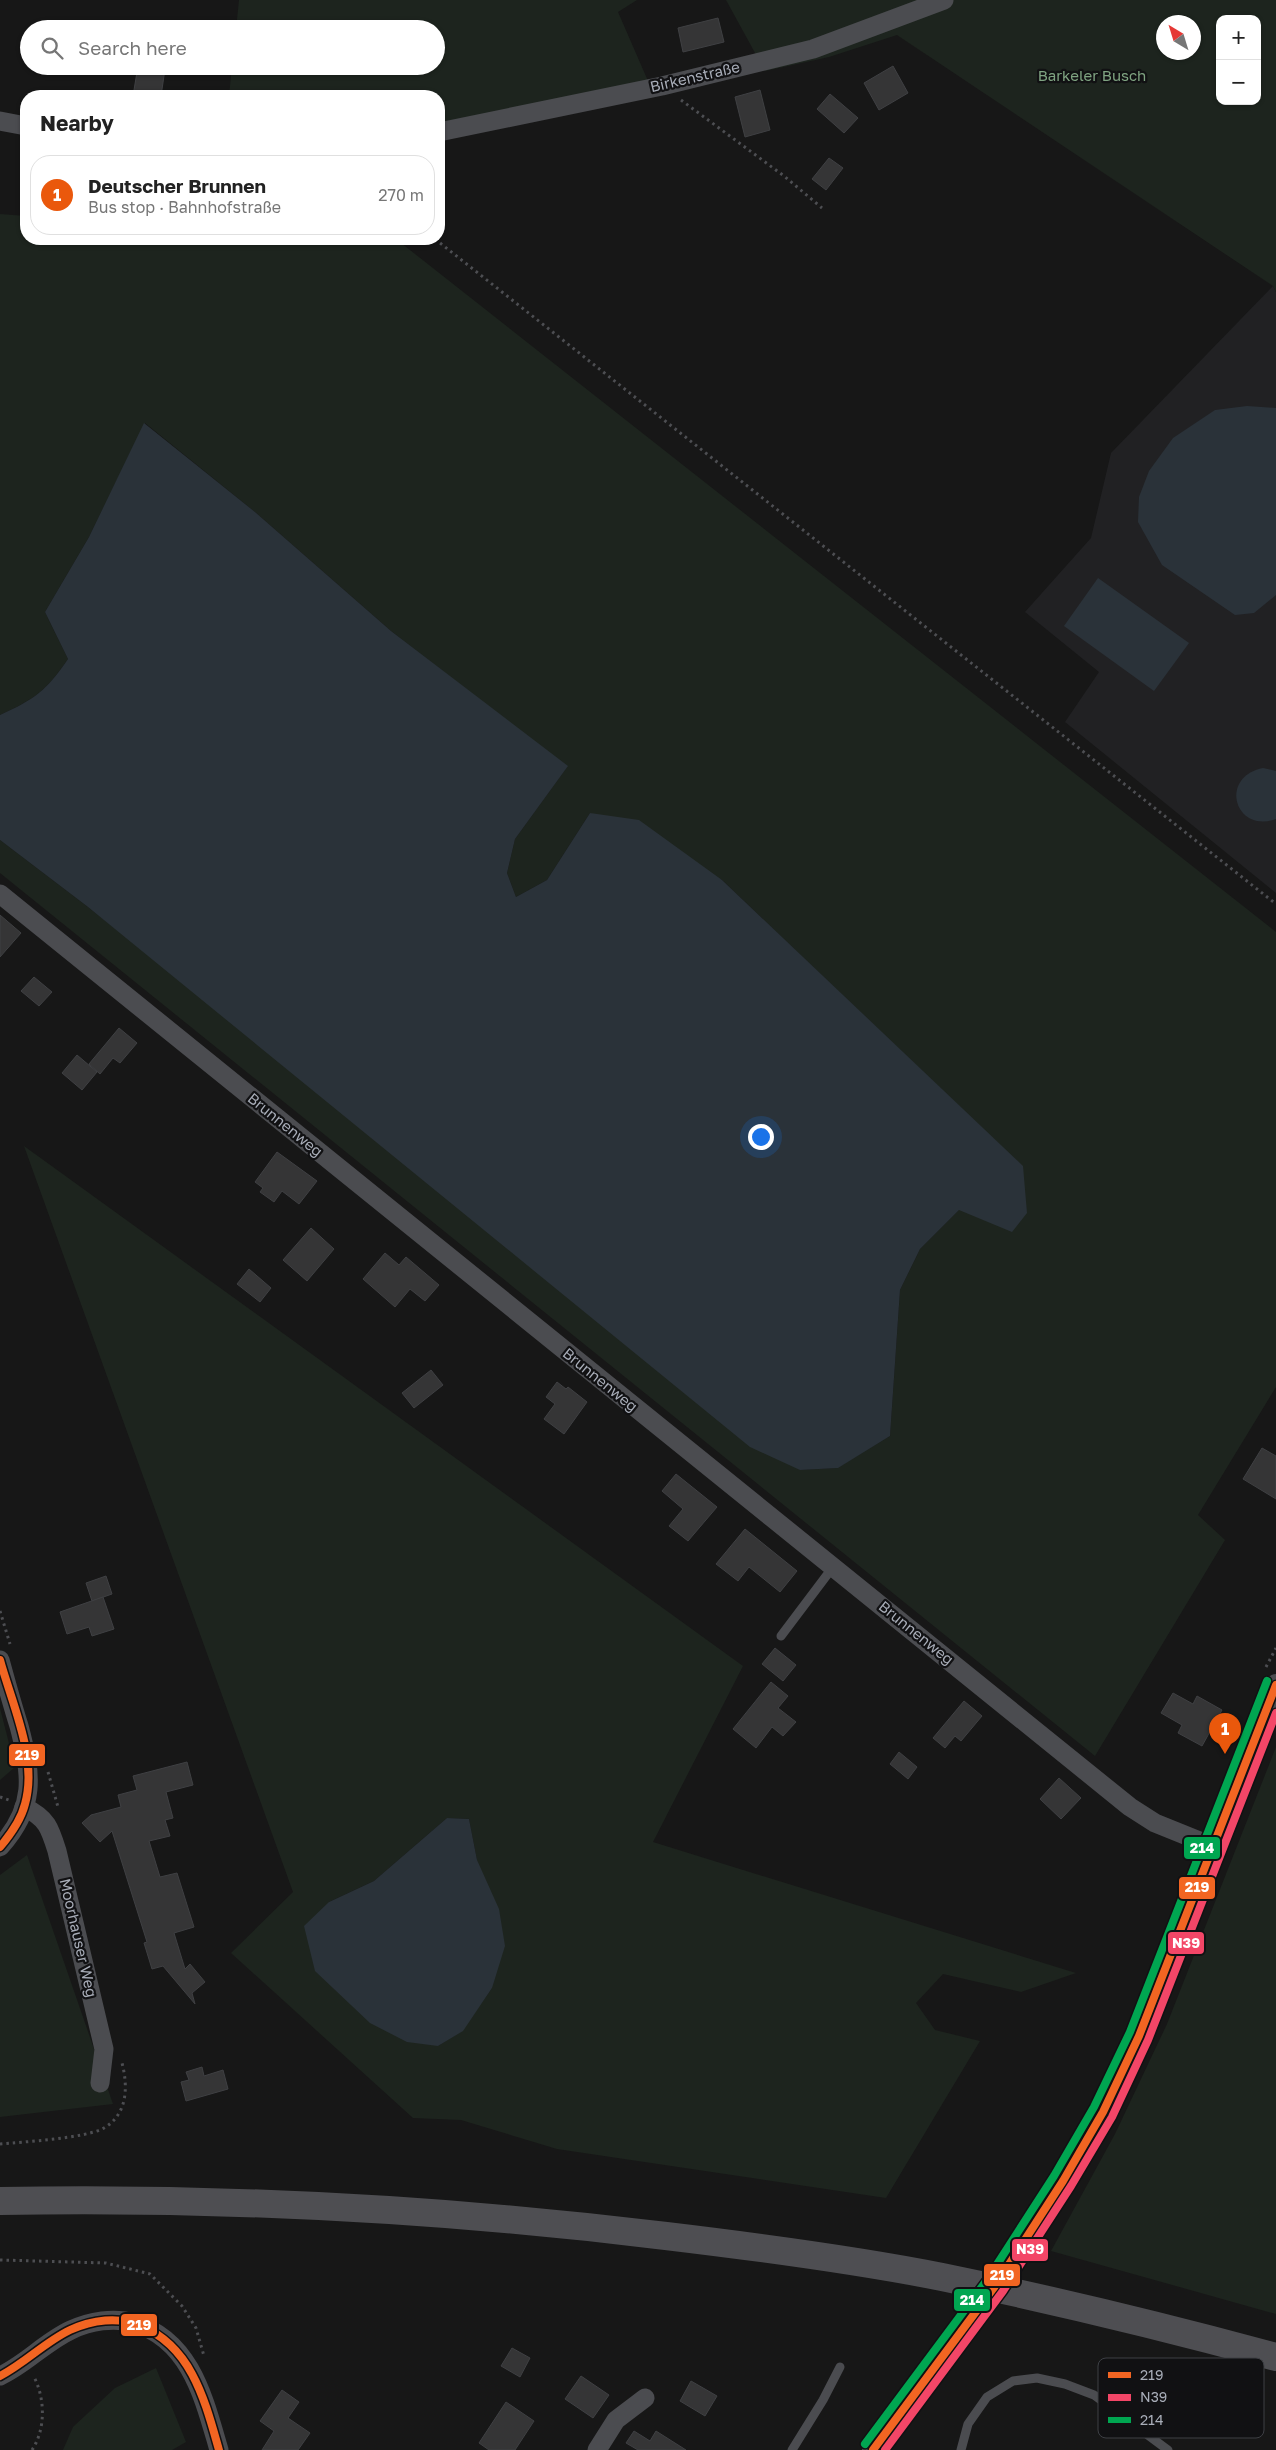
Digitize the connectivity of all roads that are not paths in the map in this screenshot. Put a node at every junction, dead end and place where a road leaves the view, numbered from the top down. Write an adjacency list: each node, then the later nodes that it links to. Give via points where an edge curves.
1 (944, 0): 4 (street, Birkenstraße, via 813,49 662,86)
2 (0, 121): 3 (street)
3 (20, 125)
4 (445, 131)
5 (0, 894): 6 (street, Brunnenweg)
6 (833, 1567): 7 (lane); 11 (street, Brunnenweg, via 1130,1808 1155,1823)
7 (781, 1636)
8 (0, 1660): 10 (street, via 29,1766 29,1792)
9 (1276, 1685): 11 (street)
10 (24, 1807): 12 (street, via 10,1836); 13 (street, Moorhauser Weg, via 39,1814 48,1824 58,1851 104,2049)
11 (1212, 1846): 24 (street, bridge, via 1139,2036 1102,2112 1035,2226 950,2348)
12 (0, 1847)
13 (100, 2083)
14 (0, 2202): 15 (highway, via 146,2200 342,2207 586,2227 727,2243 940,2277 1128,2318)
15 (1276, 2357)
16 (840, 2367): 23 (lane)
17 (0, 2376): 21 (street, via 71,2330 96,2322 128,2322 146,2327 163,2336 178,2350 194,2376)
18 (645, 2398): 22 (street, via 616,2420)
19 (1098, 2398): 25 (lane, via 1065,2384 1037,2378 1013,2381 987,2397 968,2424)
20 (1152, 2438): 26 (lane)
21 (219, 2450)
22 (596, 2450)
23 (792, 2450)
24 (873, 2450)
25 (961, 2450)
26 (1168, 2450)

